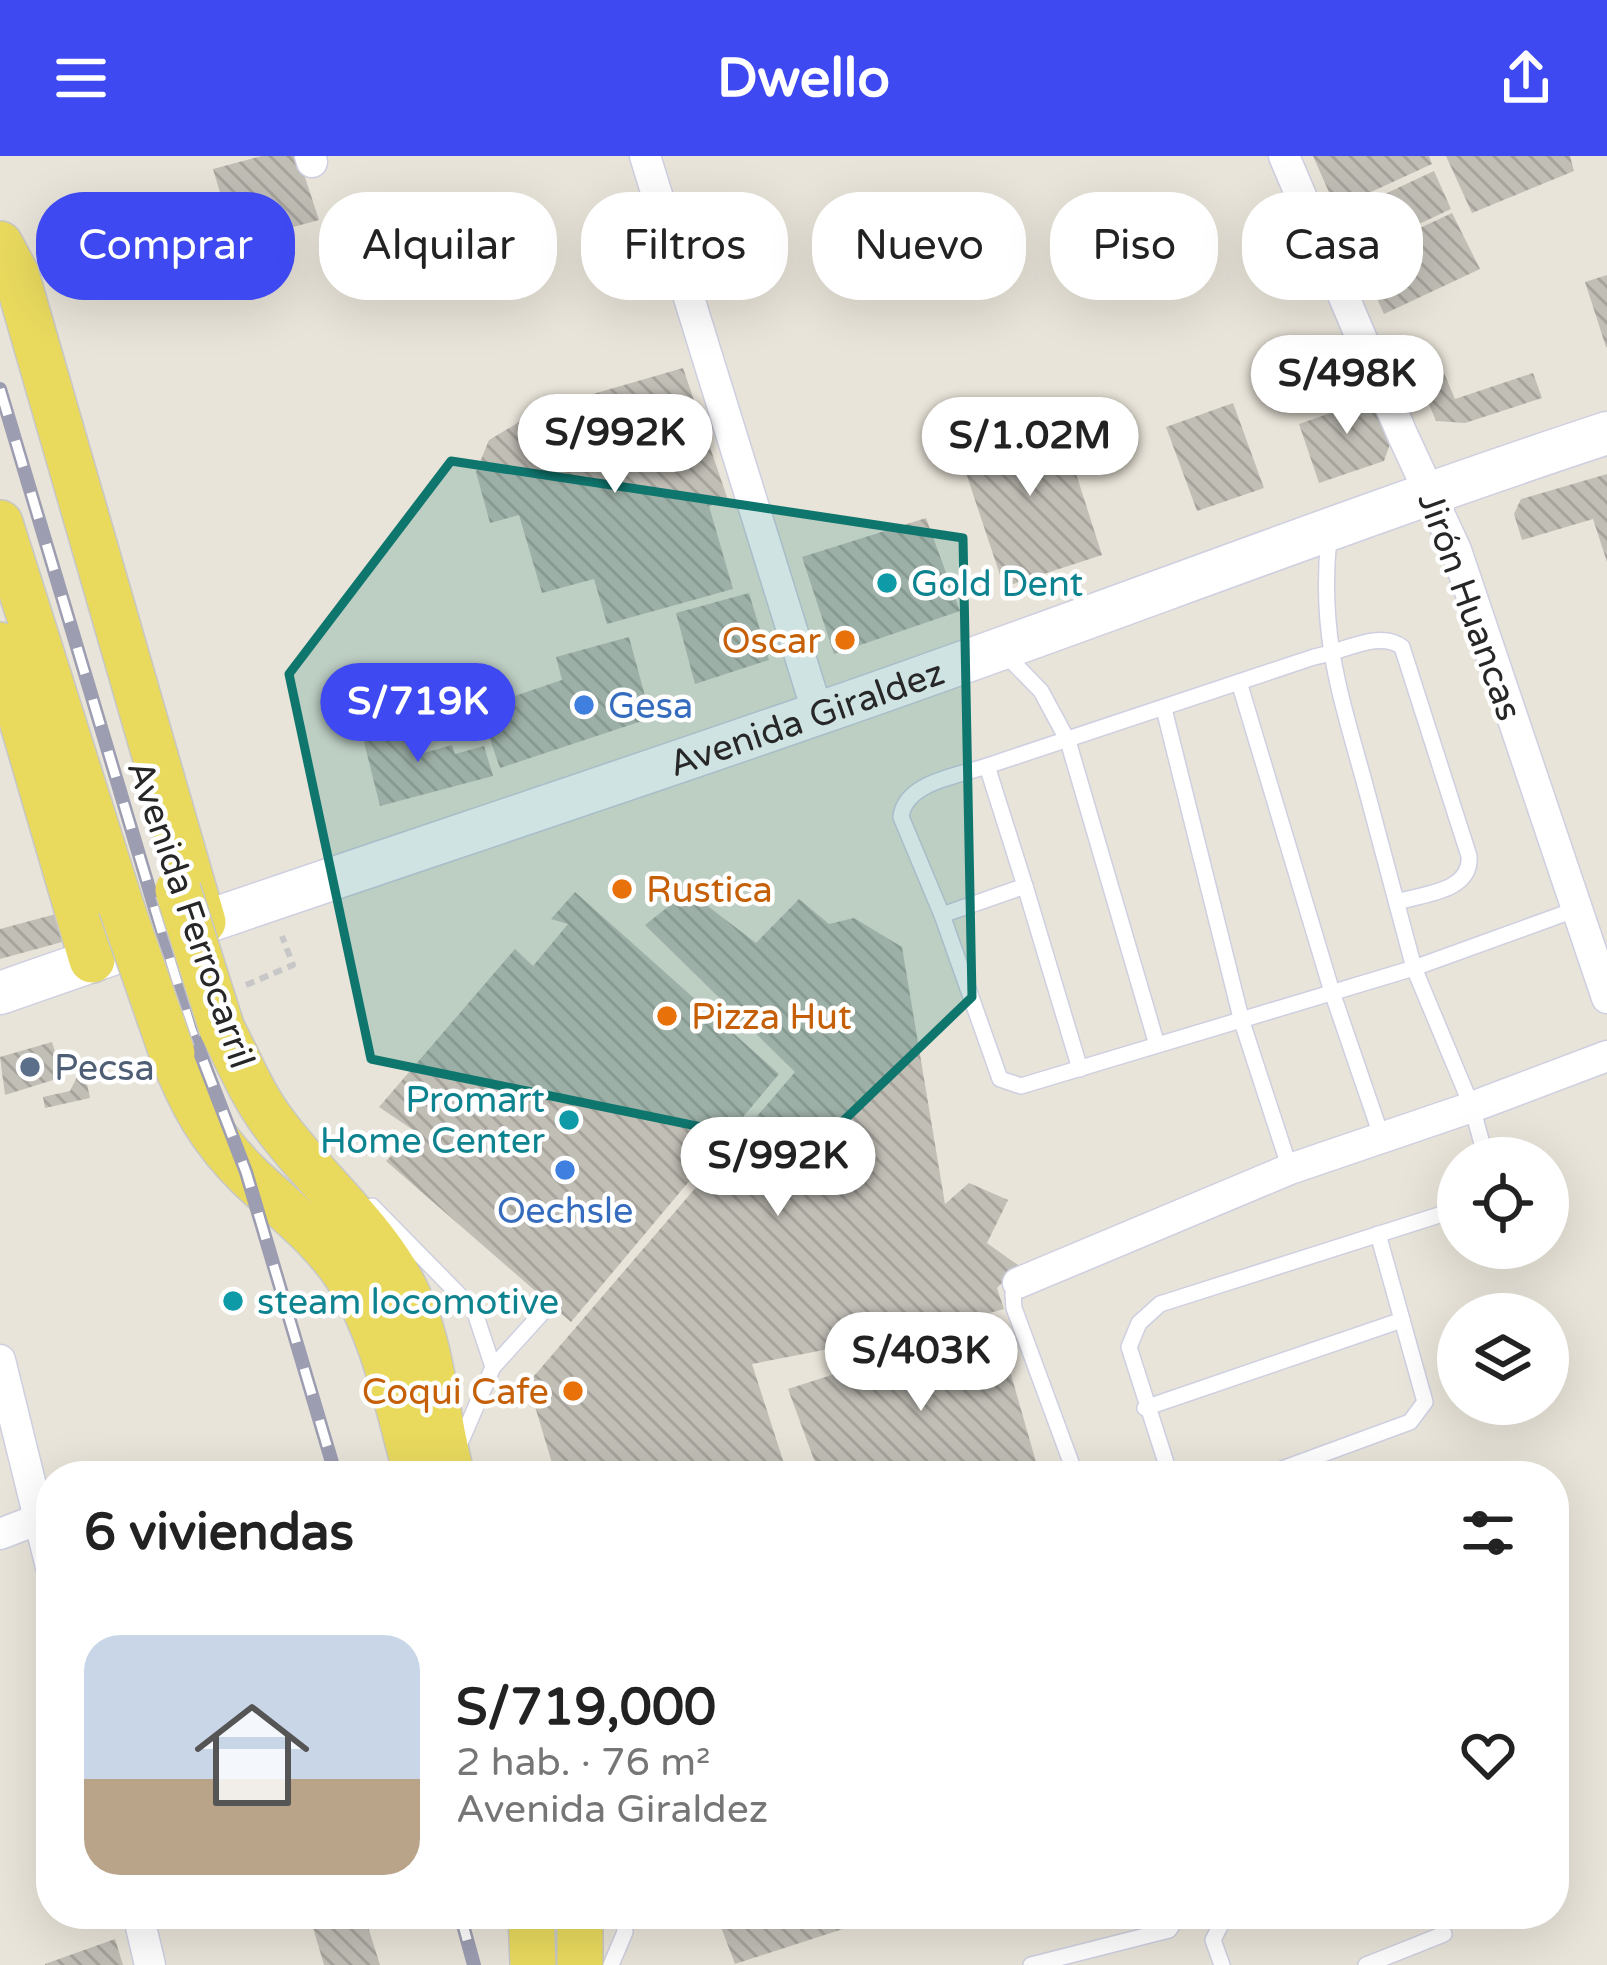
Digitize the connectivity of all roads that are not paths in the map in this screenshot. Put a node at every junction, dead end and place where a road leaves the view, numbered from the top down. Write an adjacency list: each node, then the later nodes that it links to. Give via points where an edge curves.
1 (1284, 156): 6 (street, Jirón Huancas)
2 (651, 158): 14 (street)
3 (0, 244): 21 (main road, via 16,274)
4 (0, 314): 34 (main road, Avenida Ferrocarril, bridge, via 222,1029 254,1095)
5 (1607, 433): 6 (street, Avenida Giraldez)
6 (1431, 491): 8 (street, Avenida Giraldez); 19 (street, Jirón Huancas)
7 (0, 523): 44 (main road, Avenida Ferrocarril, bridge, via 192,1104 334,1260 366,1309)
8 (1330, 528): 10 (street, Avenida Giraldez); 11 (lane)
9 (0, 645): 22 (main road)
10 (999, 648): 14 (street, Avenida Giraldez); 15 (lane, via 1041,691)
11 (1329, 654): 12 (lane); 18 (lane); 18 (lane, via 1383,639 1402,647 1469,856 1462,882)
12 (1239, 682): 13 (lane); 24 (lane)
13 (1164, 709): 15 (lane); 27 (lane)
14 (818, 714): 21 (street, Avenida Giraldez)
15 (1068, 740): 16 (lane); 28 (lane)
16 (987, 766): 17 (lane); 20 (lane, via 911,792 903,805)
17 (1025, 886): 20 (lane); 30 (lane)
18 (1396, 902): 23 (lane)
19 (1577, 909): 23 (lane); 26 (street, Jirón Huancas)
20 (942, 915): 30 (lane, via 1000,1079 1021,1086)
21 (203, 922): 22 (street, Avenida Giraldez)
22 (92, 960): 25 (street, Avenida Giraldez)
23 (1414, 968): 24 (lane); 31 (lane)
24 (1333, 992): 27 (lane); 33 (lane)
25 (0, 993)
26 (1607, 998)
27 (1242, 1022): 28 (lane); 35 (lane)
28 (1157, 1045): 30 (lane)
29 (1607, 1056): 31 (street)
30 (1080, 1069)
31 (1472, 1107): 32 (lane); 33 (street)
32 (1480, 1137)
33 (1382, 1138): 35 (street)
34 (304, 1162): 42 (lane, via 368,1202 447,1279 475,1310); 45 (main road, Avenida Ferrocarril, via 366,1232 412,1305 436,1386)
35 (1290, 1169): 38 (street)
36 (1437, 1215): 37 (lane)
37 (1378, 1234): 40 (lane); 43 (lane, via 1160,1304 1129,1347)
38 (1018, 1283): 47 (lane, via 1014,1308)
39 (542, 1313): 42 (lane)
40 (1402, 1320): 43 (lane); 49 (lane, via 1425,1402 1410,1422)
41 (0, 1360): 50 (street)
42 (493, 1366): 46 (lane)
43 (1145, 1408): 48 (lane)
44 (435, 1461)
45 (439, 1461)
46 (446, 1461)
47 (1070, 1461)
48 (1165, 1461)
49 (1304, 1461)
50 (36, 1507)
51 (36, 1520): 52 (street)
52 (0, 1534)
53 (142, 1929): 60 (street)
54 (531, 1929): 61 (main road)
55 (580, 1929): 62 (main road)
56 (625, 1929): 63 (lane)
57 (1170, 1929): 64 (lane)
58 (1219, 1929): 65 (lane)
59 (1444, 1934): 66 (lane)
60 (150, 1965)
61 (532, 1965)
62 (580, 1965)
63 (610, 1965)
64 (1031, 1965)
65 (1222, 1965)
66 (1366, 1965)

